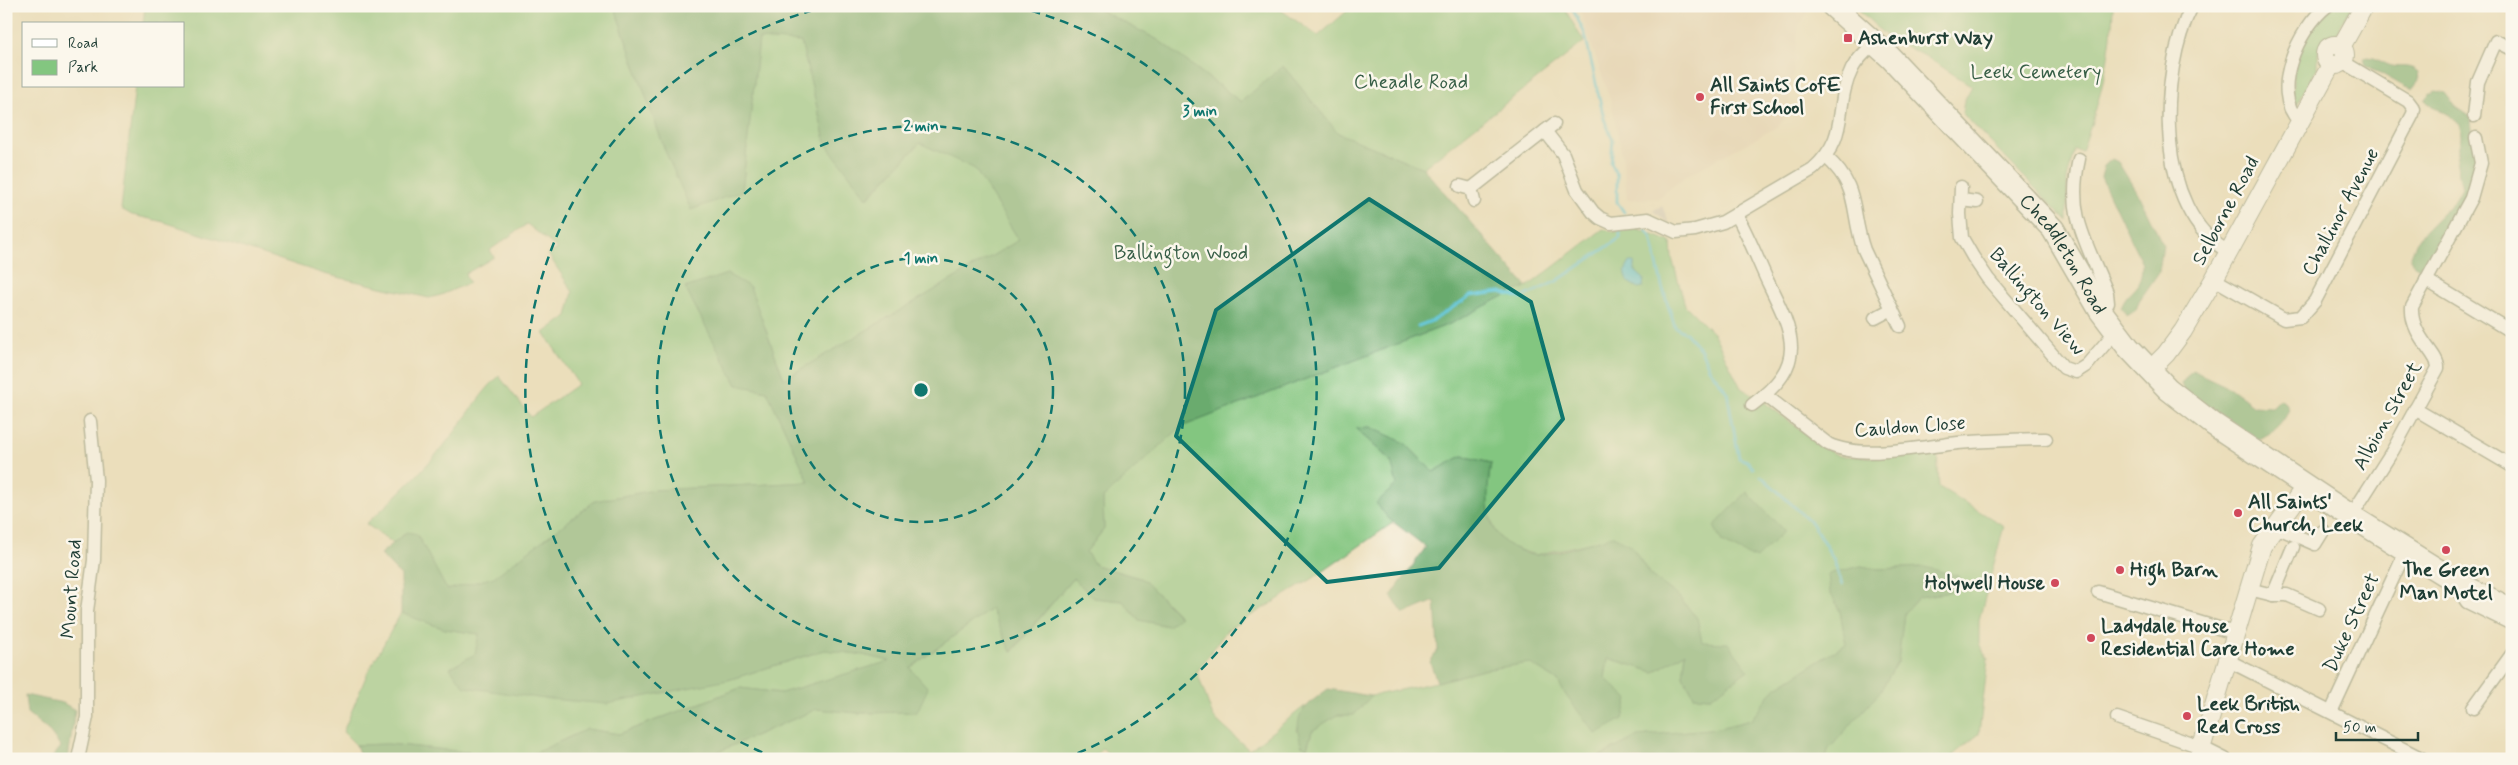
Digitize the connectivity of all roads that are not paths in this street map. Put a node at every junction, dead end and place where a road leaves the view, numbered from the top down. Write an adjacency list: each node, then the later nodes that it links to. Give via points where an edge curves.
1 (1833, 6): 5 (highway, Cheddleton Road)
2 (2192, 6): 16 (street, via 2171,70 2167,106 2169,141 2188,206 2205,234)
3 (2327, 6): 9 (street, via 2305,31 2288,72 2290,108)
4 (2364, 6): 7 (street, Selborne Road)
5 (1875, 43): 11 (street, via 1852,69 1835,142); 20 (highway, Cheddleton Road, via 2053,229)
6 (2512, 49): 8 (street, via 2496,41 2478,82)
7 (2338, 58): 9 (street, Selborne Road); 17 (street, Challinor Avenue, via 2408,101 2414,109 2315,301 2301,317 2284,319)
8 (2474, 116)
9 (2299, 121): 16 (street, Selborne Road)
10 (2476, 138): 18 (street, via 2481,163 2476,186 2466,211)
11 (1826, 157): 15 (street, via 1813,169); 19 (street, via 1849,185 1859,237)
12 (2079, 159): 20 (street, via 2074,206 2107,294 2108,303)
13 (1469, 192): 15 (street, via 1549,128 1577,190 1600,218 1611,223 1648,219 1676,232 1723,222)
14 (1977, 202): 23 (street, Ballington View, via 1961,194 1962,238 1988,278 2064,368 2076,372 2087,365)
15 (1736, 214): 26 (street, via 1784,314 1791,338 1788,365 1780,380)
16 (2228, 252): 17 (street, Selborne Road)
17 (2214, 279): 25 (street, Selborne Road, via 2171,348)
18 (2426, 280): 24 (street); 28 (street, Albion Street, via 2415,300 2412,314 2419,337 2438,368)
19 (1892, 309): 21 (street); 22 (street)
20 (2102, 313): 23 (highway, Cheddleton Road)
21 (1875, 318)
22 (1900, 326)
23 (2116, 331): 25 (highway, Cheddleton Road)
24 (2512, 332)
25 (2150, 370): 32 (highway, Cheddleton Road, via 2189,406)
26 (1765, 395): 27 (street); 30 (street, Cauldon Close, via 1839,449 1867,452 1996,440)
27 (1752, 405)
28 (2416, 408): 31 (street); 33 (street, Albion Street)
29 (90, 420): 52 (street, Mount Road, via 96,480 94,560 87,611 87,717)
30 (2046, 439)
31 (2512, 466)
32 (2305, 487): 33 (highway, Cheddleton Road); 34 (street)
33 (2351, 516): 37 (highway, Cheddleton Road)
34 (2276, 527): 35 (street, via 2315,544); 39 (street, via 2262,546)
35 (2323, 531)
36 (2293, 547): 41 (street)
37 (2406, 550): 38 (highway, Cheddleton Road); 49 (street, Duke Street)
38 (2465, 587): 43 (highway, Cheddleton Road); 44 (street, via 2461,593 2467,602)
39 (2249, 589): 41 (street); 45 (street)
40 (2098, 592): 45 (street)
41 (2273, 595): 42 (street, via 2287,595)
42 (2319, 609)
43 (2512, 610)
44 (2512, 624)
45 (2235, 633): 47 (street)
46 (2512, 654): 48 (street)
47 (2227, 660): 49 (street); 51 (street)
48 (2474, 708)
49 (2331, 712): 54 (street)
50 (2117, 718): 51 (street)
51 (2199, 753): 53 (street)
52 (78, 759)
53 (2225, 759)
54 (2423, 759)

